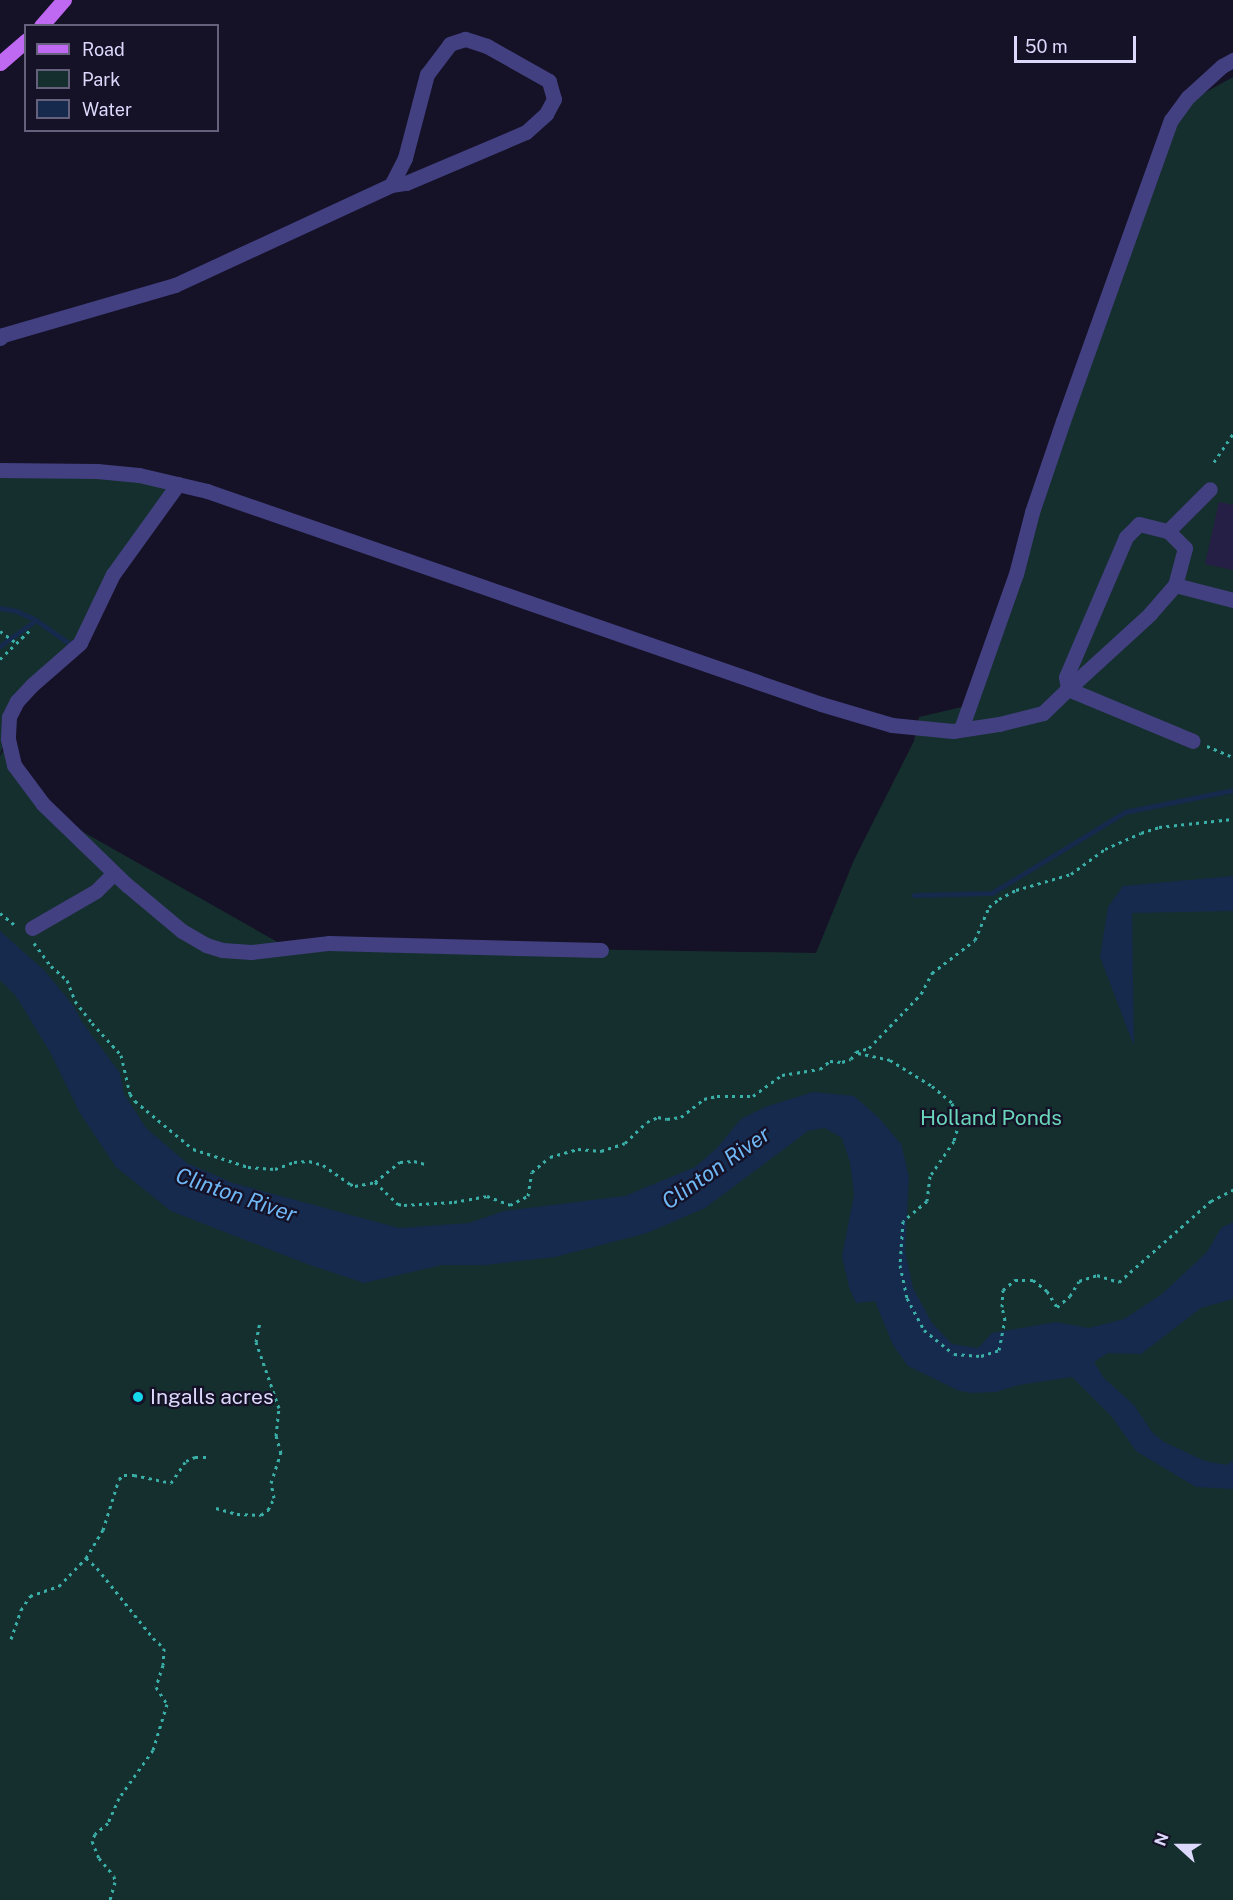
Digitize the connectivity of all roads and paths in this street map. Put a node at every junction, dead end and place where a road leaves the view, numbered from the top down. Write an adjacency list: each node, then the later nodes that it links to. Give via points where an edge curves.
1 (64, 0): 2 (main road)
2 (43, 24)
3 (24, 42): 5 (main road)
4 (1233, 60): 21 (lane, via 1188,97 1171,120 1063,421 1016,574)
5 (0, 63)
6 (392, 185): 6 (lane, via 405,158 427,74 450,44 465,39 487,46 549,81 554,99 546,114 526,132 406,183); 7 (lane, via 175,285)
7 (1, 336)
8 (1233, 434): 9 (path)
9 (1214, 462)
10 (3, 468): 11 (lane, via 139,474)
11 (178, 484): 21 (lane, via 342,536 821,704 892,725); 25 (lane, via 113,574 80,643 32,685 9,717 8,739 14,765 29,788)
12 (1210, 489): 13 (lane)
13 (1168, 531): 14 (lane, via 1185,548); 20 (lane, via 1139,524 1126,537 1066,677)
14 (1175, 585): 15 (lane); 20 (lane, via 1150,614)
15 (1233, 600)
16 (30, 630): 18 (path)
17 (0, 631): 18 (path)
18 (18, 644): 19 (path)
19 (0, 659)
20 (1068, 689): 21 (lane, via 1043,713); 22 (lane)
21 (962, 729)
22 (1193, 741): 23 (path)
23 (1233, 757)
24 (1233, 819): 29 (path, via 1159,827 1141,833 1105,849 1071,874 999,899 989,907 975,940 932,973 921,994 869,1048)
25 (114, 873): 27 (lane, via 96,891); 28 (lane, via 182,931 222,950 251,952 329,943)
26 (0, 913): 27 (path)
27 (28, 932): 31 (path, via 51,966 67,980 75,1001 122,1055 135,1101 193,1149 248,1167 275,1169 309,1161 323,1165 355,1186)
28 (601, 950)
29 (856, 1052): 31 (path, via 851,1059 830,1061 820,1069 782,1075 753,1096 717,1096 704,1099 681,1117 658,1117 625,1143 601,1151 578,1149 550,1157 532,1172 528,1196 510,1205 487,1196 454,1202 398,1204); 32 (path, via 890,1060 932,1086 952,1103 959,1123 954,1141 930,1176 927,1201 903,1221 900,1265 907,1298 924,1330 954,1354 981,1356 999,1350 1005,1320 1003,1290 1015,1280 1033,1280 1047,1291 1057,1307 1079,1281 1097,1275 1119,1281 1210,1201)
30 (425, 1164): 31 (path, via 400,1162)
31 (375, 1182)
32 (1233, 1190)
33 (260, 1320): 35 (path, via 255,1342 279,1408 276,1436 281,1453 271,1483 274,1498 261,1515)
34 (207, 1457): 36 (path, via 186,1461 171,1483 134,1475 119,1479 103,1530)
35 (216, 1508)
36 (86, 1558): 37 (path, via 59,1586 30,1596); 38 (path, via 164,1648 156,1687 167,1704 153,1750 119,1798 108,1823 92,1841 99,1858 114,1876)
37 (11, 1639)
38 (110, 1900)

